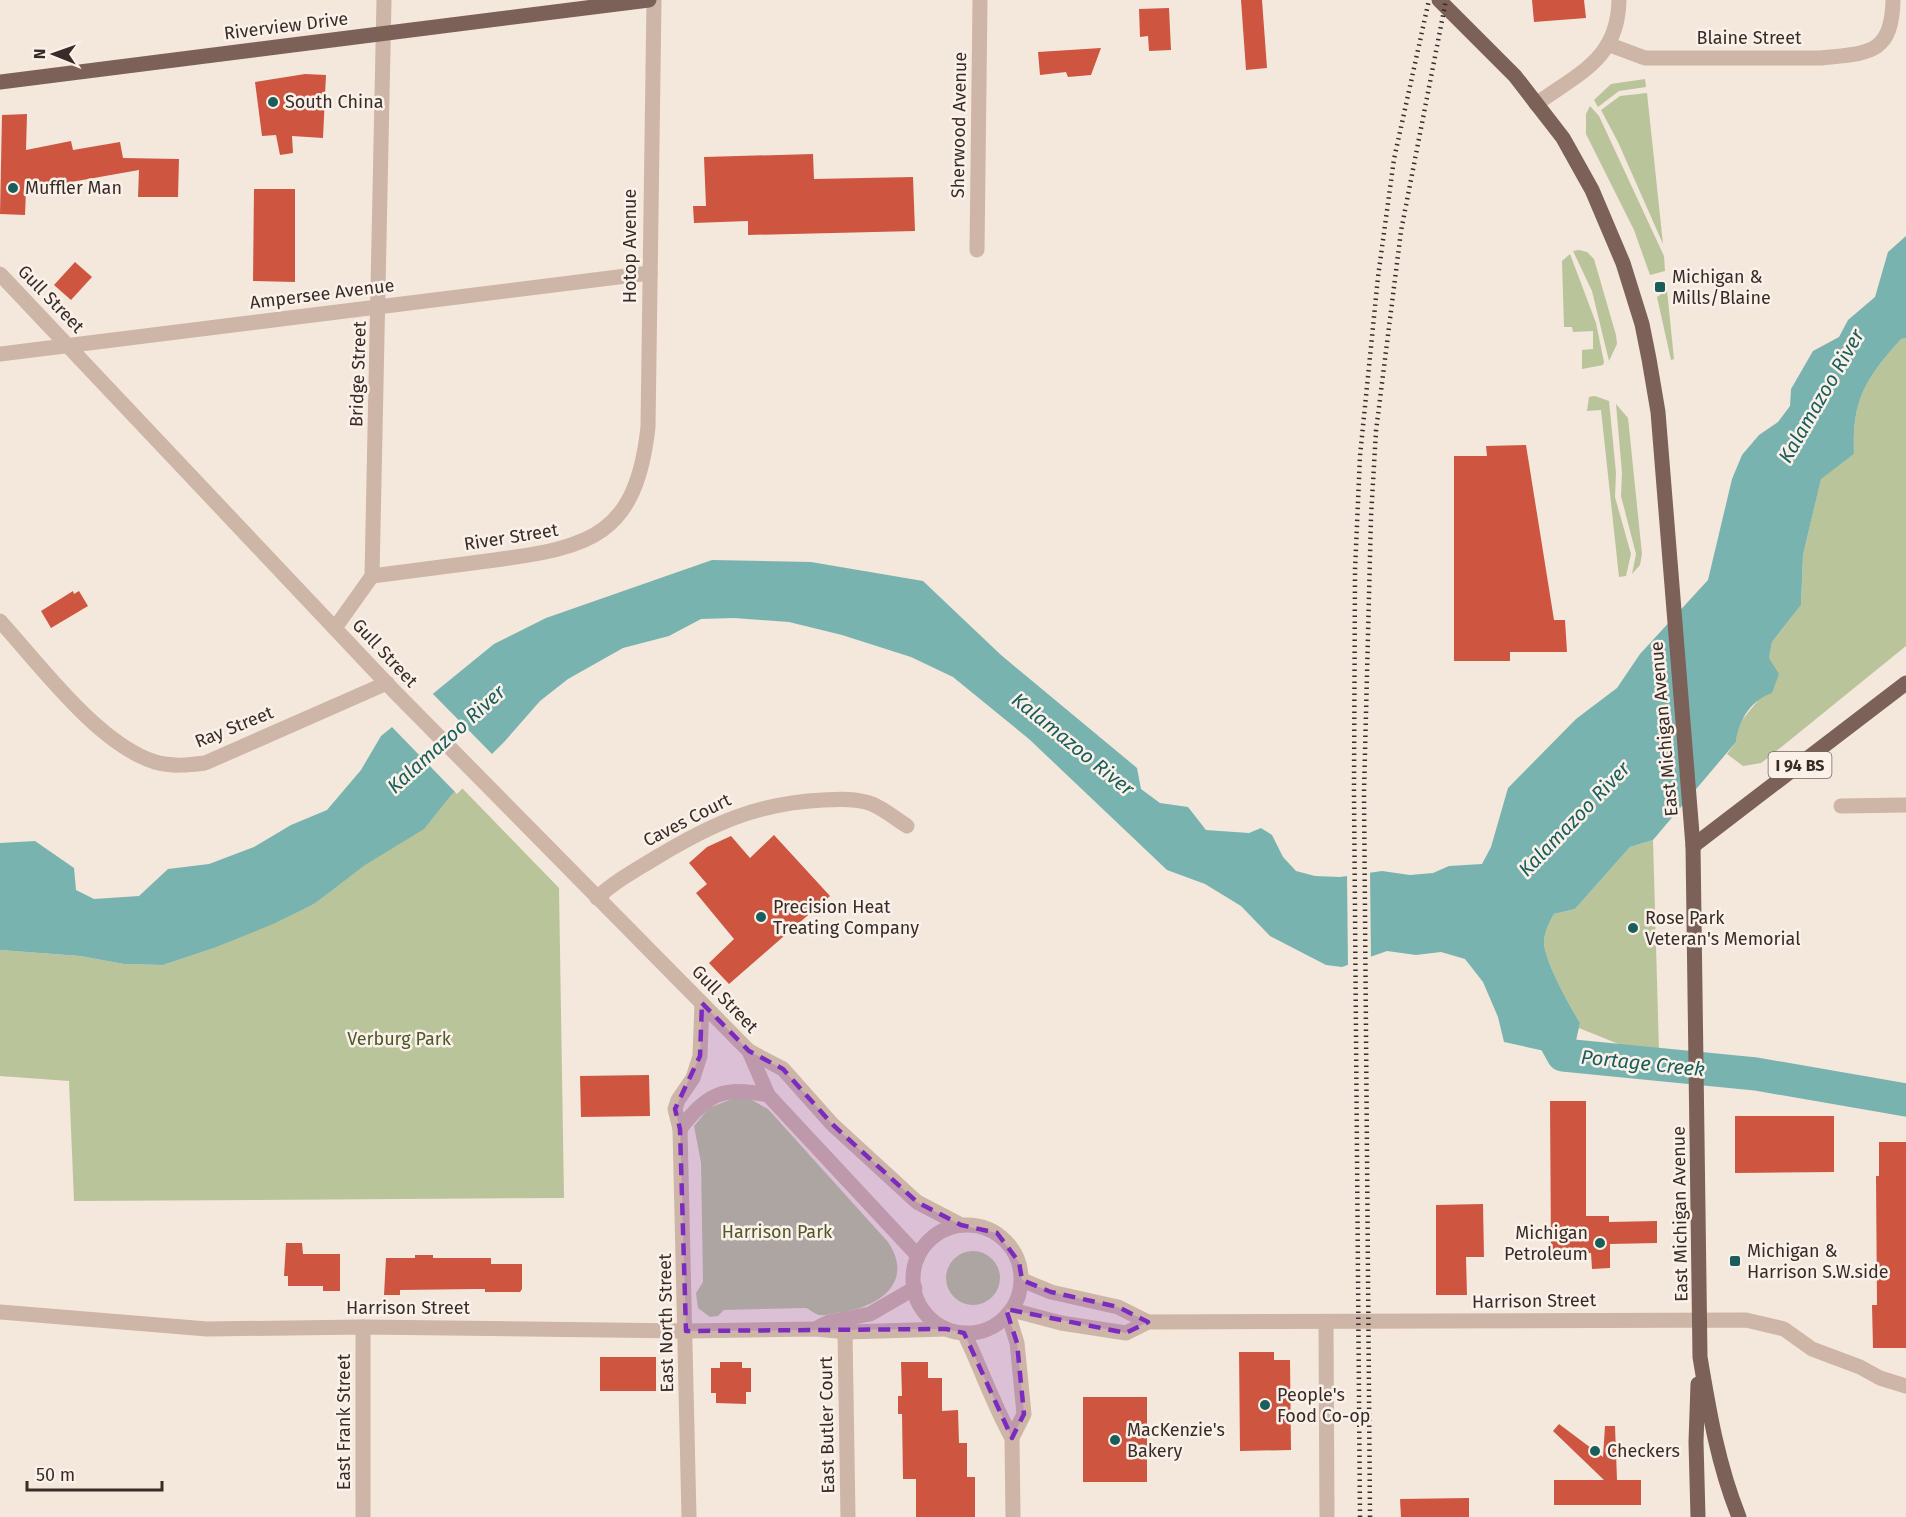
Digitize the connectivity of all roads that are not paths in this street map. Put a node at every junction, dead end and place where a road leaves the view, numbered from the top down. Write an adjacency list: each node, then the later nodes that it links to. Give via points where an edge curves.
1 (384, 0): 8 (street, Bridge Street)
2 (649, 0): 8 (main road, Riverview Drive)
3 (654, 0): 13 (street, Hotop Avenue)
4 (980, 0): 12 (street, Sherwood Avenue)
5 (1439, 0): 11 (main road, East Michigan Avenue, via 1480,38)
6 (1619, 0): 9 (street, via 1618,24)
7 (1893, 0): 9 (street, Blaine Street, via 1887,38 1873,48 1821,58 1645,58)
8 (384, 34): 10 (main road, Riverview Drive); 15 (street, Bridge Street)
9 (1610, 45): 11 (street, via 1594,62)
10 (0, 82)
11 (1536, 104): 27 (main road, East Michigan Avenue, via 1563,138 1592,190 1623,263 1642,324 1658,412)
12 (977, 250)
13 (650, 273): 15 (street, Ampersee Avenue); 18 (street, Hotop Avenue, via 648,427)
14 (0, 274): 16 (street, Gull Street)
15 (379, 307): 16 (street, Ampersee Avenue); 19 (street, Bridge Street)
16 (69, 346): 17 (street, Ampersee Avenue); 21 (street, Gull Street)
17 (0, 354)
18 (634, 491): 19 (street, River Street, via 604,530 570,547)
19 (372, 576): 21 (street)
20 (0, 621): 23 (street, Ray Street, via 105,732 130,750 166,764 206,763)
21 (335, 628): 23 (street, Gull Street)
22 (1906, 683): 27 (main road, I 94 BS)
23 (390, 686): 28 (street, Gull Street)
24 (1841, 806): 25 (street)
25 (1906, 806)
26 (907, 826): 28 (street, Caves Court, via 871,803 851,800 798,801 765,807 740,813 691,836)
27 (1693, 839): 39 (main road, East Michigan Avenue)
28 (597, 898): 29 (street, Gull Street)
29 (702, 1003): 30 (street, Gull Street); 32 (street, East North Street, via 700,1056 693,1078 675,1109)
30 (748, 1051): 31 (street, Gull Street); 33 (street, Gull Street, via 783,1069 832,1124 917,1202)
31 (768, 1095): 32 (street, via 745,1090 713,1096 699,1105); 34 (street, Gull Street)
32 (680, 1129): 45 (street, East North Street)
33 (962, 1225): 34 (street, via 936,1235); 35 (street, via 980,1226 997,1233 1010,1245)
34 (918, 1256): 36 (street)
35 (1022, 1280): 38 (street); 40 (street, Harrison Street, via 1051,1292 1118,1306)
36 (915, 1288): 43 (street, Harrison Street, via 870,1314 829,1322); 44 (street, via 921,1306)
37 (0, 1312): 42 (street, Harrison Street, via 207,1329)
38 (1010, 1312): 40 (street, Harrison Street, via 1126,1333); 47 (street, via 981,1332); 50 (street, via 1024,1414)
39 (1701, 1319): 41 (street, Harrison Street); 48 (main road, East Michigan Avenue); 49 (street, Harrison Street, via 1766,1323 1784,1329 1812,1349)
40 (1148, 1322): 41 (street, Harrison Street)
41 (1326, 1322): 55 (street)
42 (363, 1327): 45 (street, Harrison Street); 51 (street, East Frank Street)
43 (816, 1329): 45 (street, Harrison Street); 46 (street, Harrison Street)
44 (946, 1329): 46 (street, Harrison Street); 47 (street)
45 (686, 1331): 52 (street, East North Street)
46 (845, 1332): 53 (street, East Butler Court)
47 (963, 1333): 50 (street)
48 (1700, 1357): 56 (main road); 57 (main road, East Michigan Avenue, via 1709,1415)
49 (1906, 1386)
50 (1012, 1438): 54 (street)
51 (363, 1517)
52 (688, 1517)
53 (848, 1517)
54 (1013, 1517)
55 (1326, 1517)
56 (1698, 1517)
57 (1738, 1517)

